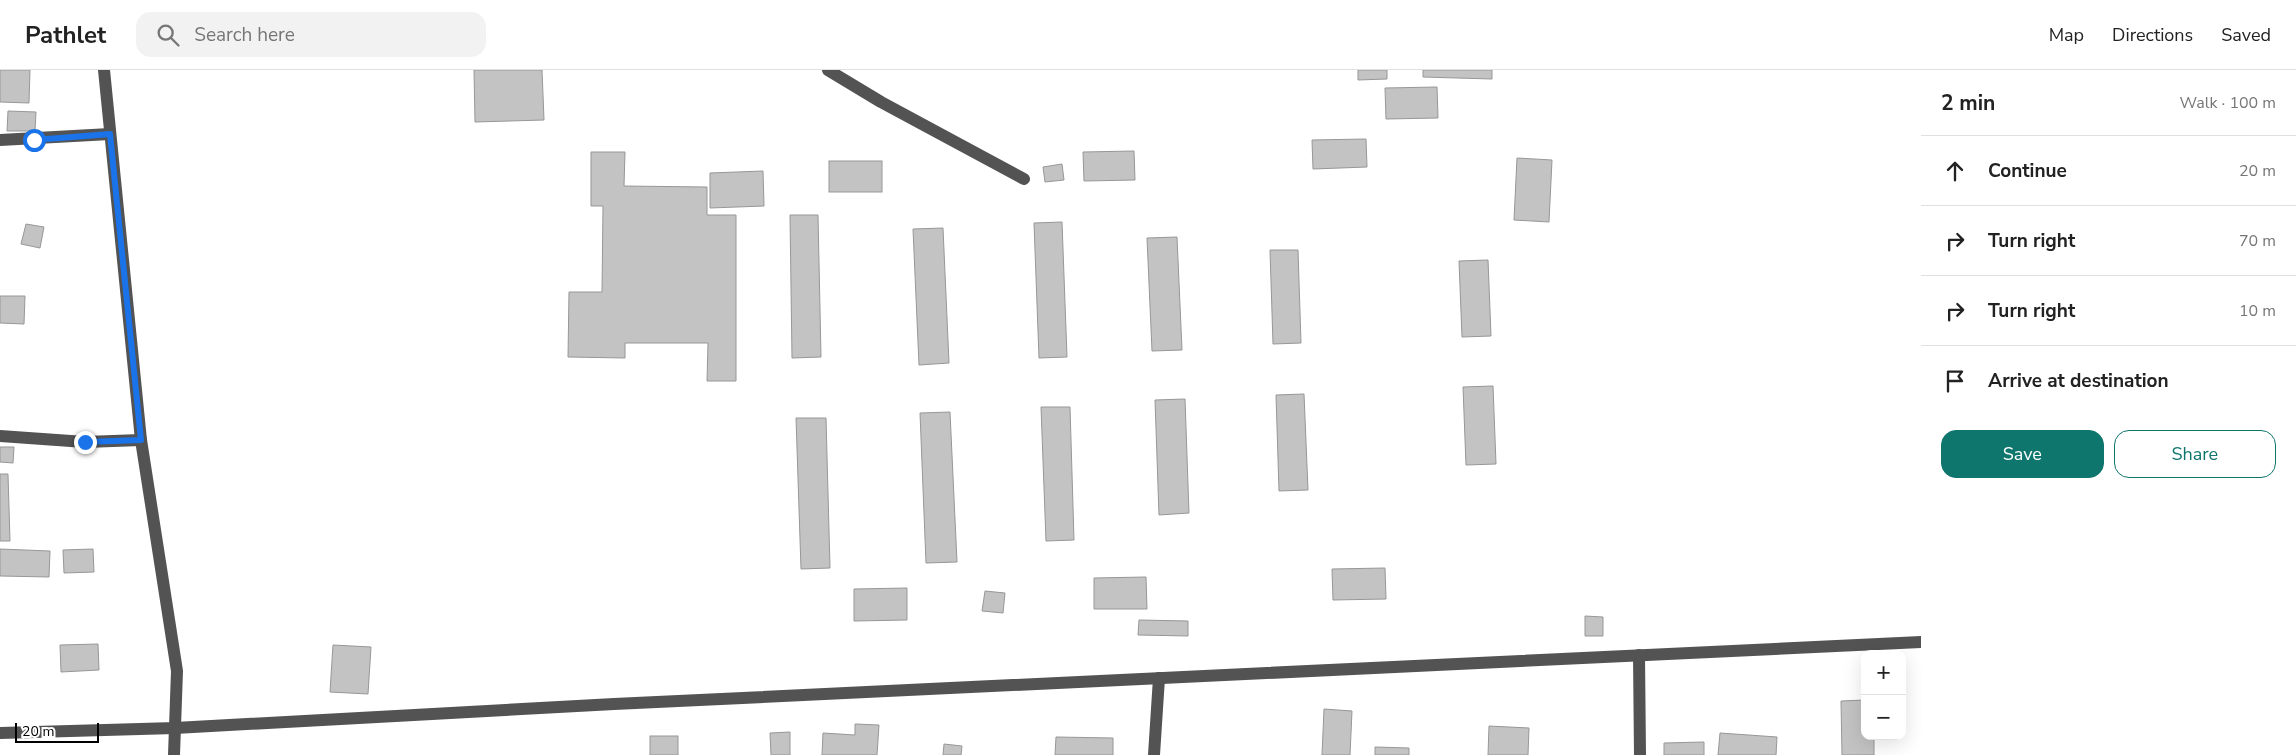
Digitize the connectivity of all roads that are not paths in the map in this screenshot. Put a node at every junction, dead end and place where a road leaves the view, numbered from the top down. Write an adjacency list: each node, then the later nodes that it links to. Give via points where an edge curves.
1 (104, 70): 3 (street)
2 (828, 70): 5 (street, via 880,102)
3 (110, 134): 4 (street); 7 (street)
4 (0, 140)
5 (1024, 179)
6 (0, 436): 7 (street, via 85,442)
7 (141, 440): 11 (street, via 177,671)
8 (1921, 642): 9 (street)
9 (1639, 655): 10 (street); 15 (street)
10 (1159, 678): 11 (street); 14 (street)
11 (175, 728): 12 (street); 13 (street)
12 (0, 733)
13 (174, 755)
14 (1154, 755)
15 (1640, 755)

